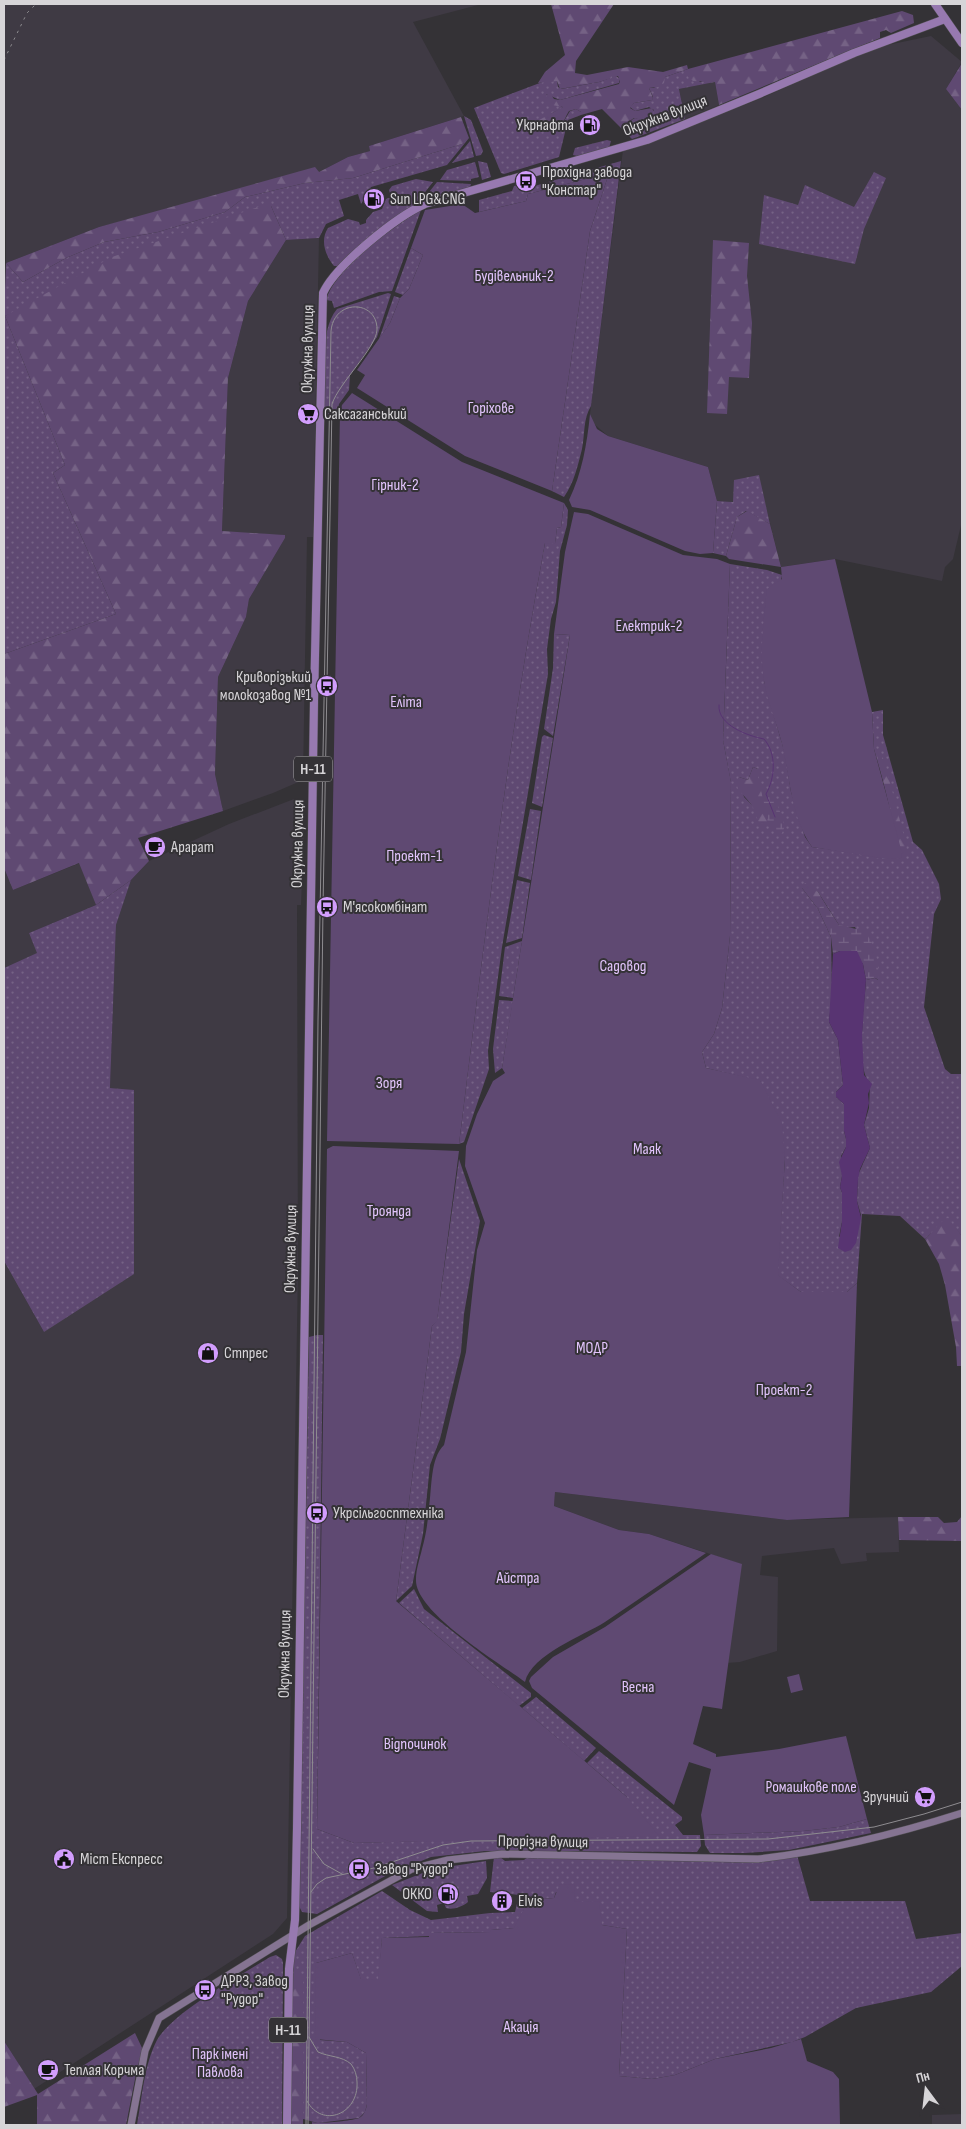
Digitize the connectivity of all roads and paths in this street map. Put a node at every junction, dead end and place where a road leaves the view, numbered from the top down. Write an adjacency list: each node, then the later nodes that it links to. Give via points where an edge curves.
1 (935, 4): 2 (main road)
2 (945, 19): 3 (main road); 5 (main road, Окружна вулиця / Н-11, via 854,52 647,140 425,204 400,218 338,271 323,293)
3 (962, 42)
4 (962, 1813): 5 (main road, Прорізна вулиця, via 797,1855 758,1859 527,1854 448,1860 401,1874)
5 (293, 1934): 6 (main road, Прорізна вулиця, via 159,2018 145,2051); 7 (main road, Н-11, via 289,1969)
6 (131, 2125)
7 (287, 2125)

